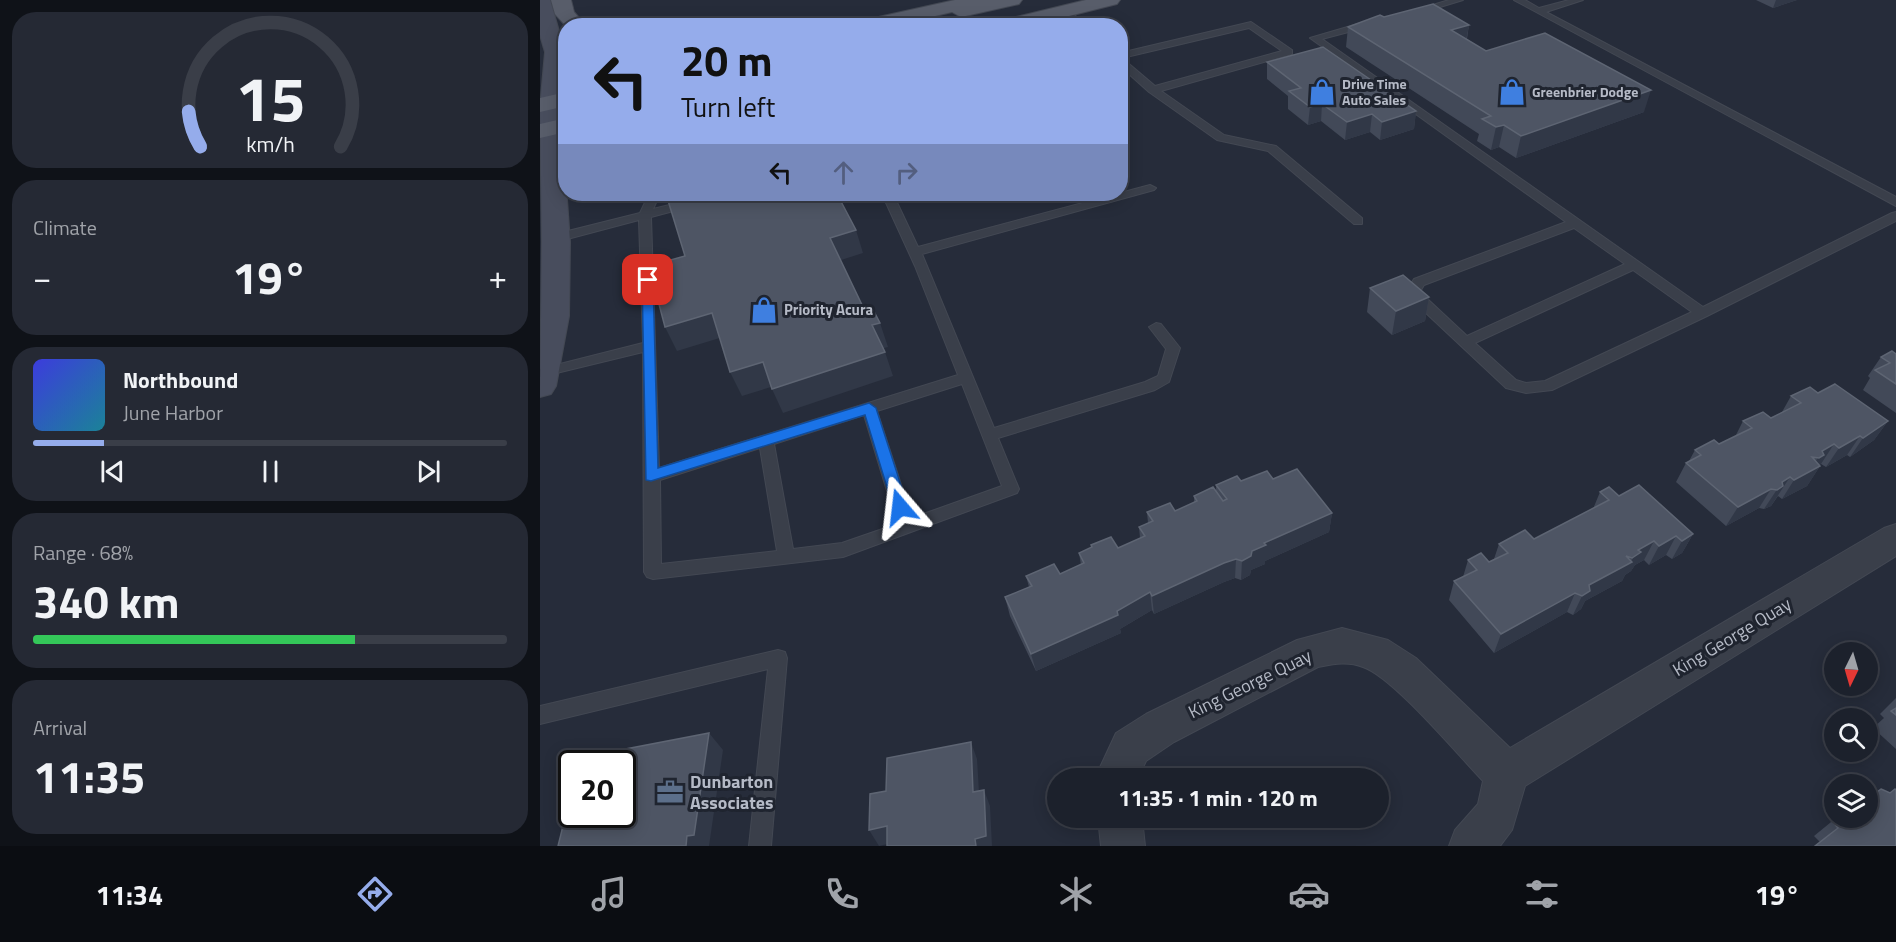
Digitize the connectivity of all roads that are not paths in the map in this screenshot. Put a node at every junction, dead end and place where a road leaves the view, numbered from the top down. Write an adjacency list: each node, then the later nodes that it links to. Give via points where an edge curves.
1 (540, 0): 21 (street, via 555,52)
2 (561, 0): 12 (main road)
3 (982, 0): 13 (main road)
4 (1012, 0): 14 (main road)
5 (1110, 0): 9 (main road)
6 (1459, 0): 11 (lane)
7 (1518, 0): 10 (lane)
8 (1579, 0): 10 (lane)
9 (1065, 10): 15 (main road); 16 (lane)
10 (1538, 11): 28 (lane)
11 (1404, 15)
12 (569, 18)
13 (900, 18)
14 (932, 18)
15 (1034, 18)
16 (1074, 18)
17 (1381, 20): 32 (lane, via 1315,38)
18 (1128, 57): 20 (lane, via 1251,25 1289,52)
19 (1128, 67): 20 (lane)
20 (1153, 90): 31 (lane, via 1221,138 1272,148)
21 (552, 115): 33 (street)
22 (1150, 188): 23 (lane)
23 (1128, 194)
24 (651, 201): 29 (lane)
25 (699, 201): 29 (lane)
26 (890, 201): 34 (lane)
27 (1102, 201): 34 (lane)
28 (1896, 202)
29 (645, 215): 33 (lane); 39 (lane)
30 (1896, 216): 36 (lane)
31 (1358, 220)
32 (1575, 223): 35 (lane); 38 (lane, via 1416,285 1414,290 1421,303)
33 (556, 238): 41 (street, via 554,316)
34 (915, 252): 40 (lane)
35 (1635, 265): 36 (lane); 38 (lane)
36 (1702, 313): 38 (lane, via 1538,388 1511,384)
37 (1156, 327): 43 (lane, via 1173,348 1164,379)
38 (1465, 342)
39 (650, 346): 41 (lane); 45 (lane)
40 (966, 378): 42 (lane); 43 (lane)
41 (541, 379)
42 (869, 408): 44 (lane); 46 (lane)
43 (989, 435): 46 (lane, via 1011,489)
44 (766, 441): 45 (lane); 48 (lane)
45 (651, 476): 48 (lane, via 653,572)
46 (906, 527): 48 (lane, via 843,550)
47 (1896, 538): 51 (street, King George Quay)
48 (786, 556)
49 (540, 715): 53 (lane, via 777,658)
50 (1121, 768): 51 (street, King George Quay, via 1131,747 1160,728 1311,652 1342,645 1374,652 1402,670)
51 (1506, 774): 55 (street, via 1497,814)
52 (1121, 828): 54 (street)
53 (760, 846)
54 (1123, 846)
55 (1471, 846)

